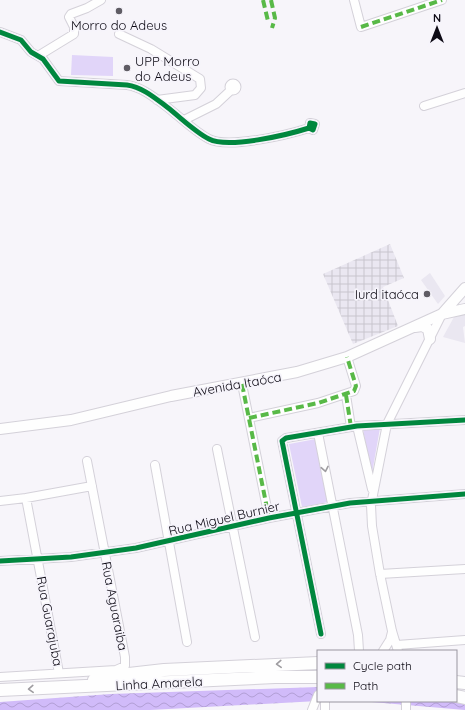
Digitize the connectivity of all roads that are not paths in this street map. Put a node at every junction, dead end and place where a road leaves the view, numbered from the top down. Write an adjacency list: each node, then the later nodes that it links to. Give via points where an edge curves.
1 (101, 0): 6 (street, via 71,14 74,34)
2 (354, 0): 3 (street, via 361,27)
3 (442, 0)
4 (0, 32): 6 (street, via 21,40)
5 (118, 34): 9 (street, via 151,49 200,79 201,88 195,95)
6 (38, 56): 9 (street, via 59,81 132,86)
7 (231, 90): 11 (street, via 216,104)
8 (465, 94): 10 (street)
9 (157, 100): 11 (street)
10 (424, 106)
11 (184, 120): 12 (street, via 208,139 217,141 279,137)
12 (308, 128)
13 (465, 288): 15 (main road)
14 (465, 309): 15 (main road, Avenida Itaóca)
15 (442, 314): 16 (main road, Avenida Itaóca); 17 (street)
16 (415, 327): 17 (main road, via 422,326 428,329); 18 (main road, Avenida Itaóca)
17 (430, 339): 23 (street)
18 (347, 357): 19 (main road, Avenida Itaóca, via 297,372); 20 (street, via 356,388)
19 (242, 384): 21 (street); 25 (main road, Avenida Itaóca, via 171,396 71,420)
20 (346, 395): 21 (street); 24 (street)
21 (249, 418): 37 (street)
22 (465, 420): 23 (street)
23 (387, 424): 24 (street); 32 (street)
24 (354, 426): 26 (street); 32 (street)
25 (0, 429)
26 (318, 433): 35 (street, one-way to 35); 36 (street, via 286,438 282,441)
27 (217, 449): 38 (street)
28 (87, 461): 30 (street, Rua Aguaraiba)
29 (155, 465): 39 (street)
30 (92, 486): 33 (street); 40 (street, Rua Aguaraiba)
31 (465, 494): 32 (street, Rua Miguel Burnier)
32 (372, 496): 35 (street, Rua Miguel Burnier); 44 (street, via 371,519)
33 (26, 498): 34 (street); 41 (street, Rua Guarajuba)
34 (0, 501)
35 (333, 506): 36 (street, Rua Miguel Burnier); 51 (street)
36 (297, 512): 37 (street, Rua Miguel Burnier); 46 (street)
37 (269, 518): 38 (street, Rua Miguel Burnier)
38 (233, 527): 39 (street, Rua Miguel Burnier); 47 (street)
39 (169, 542): 40 (street, Rua Miguel Burnier); 49 (street)
40 (104, 552): 41 (street, Rua Miguel Burnier); 54 (street, Rua Aguaraiba, via 125,666 121,669)
41 (38, 560): 42 (street, Rua Miguel Burnier); 54 (street, Rua Guarajuba)
42 (0, 561)
43 (465, 569): 44 (street)
44 (380, 574): 45 (street)
45 (392, 631): 50 (street); 52 (street)
46 (321, 634)
47 (255, 638)
48 (465, 640): 50 (street)
49 (187, 642)
50 (398, 648)
51 (359, 650)
52 (384, 650)
53 (317, 663): 57 (highway, one-way to 57, via 145,672)
54 (60, 673): 55 (street)
55 (0, 677)
56 (317, 677): 57 (highway, Linha Amarela)
57 (62, 687): 58 (highway, Linha Amarela, one-way to 58)
58 (0, 690)
59 (317, 697): 60 (street)
60 (313, 707)

